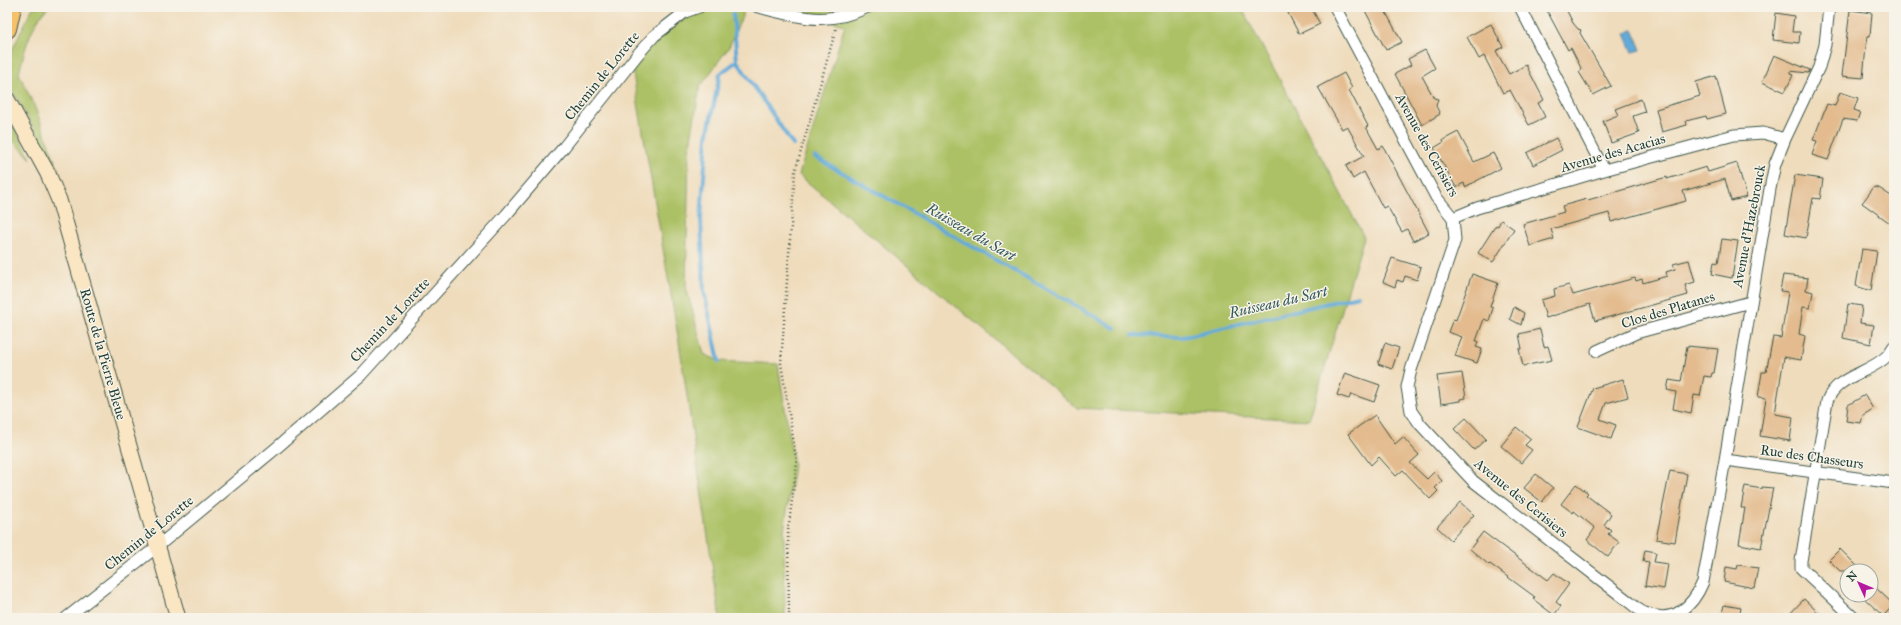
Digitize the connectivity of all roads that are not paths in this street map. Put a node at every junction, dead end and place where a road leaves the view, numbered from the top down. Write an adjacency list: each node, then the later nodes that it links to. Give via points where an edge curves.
1 (699, 7): 17 (street, Chemin de Lorette, via 685,12 654,36 506,215 361,374)
2 (758, 7): 3 (street, via 830,20)
3 (868, 7)
4 (1335, 7): 10 (street, Avenue des Cerisiers, via 1436,197)
5 (1520, 7): 9 (street)
6 (1829, 7): 8 (street, Avenue d'Hazebrouck, via 1820,67)
7 (7, 99): 17 (main road, Route de la Pierre Bleue, via 42,161 59,200)
8 (1785, 139): 9 (street, Avenue des Acacias, via 1763,133 1734,135); 11 (street, Avenue d'Hazebrouck, via 1775,164)
9 (1604, 170): 10 (street, Avenue des Acacias, via 1477,208)
10 (1453, 218): 14 (street, Avenue des Cerisiers, via 1455,240 1407,387 1411,411 1420,424 1473,481 1645,613 1659,617 1674,616 1696,597 1703,582)
11 (1750, 302): 13 (street, Clos des Platanes, via 1636,333); 14 (street, Avenue d'Hazebrouck)
12 (1894, 346): 15 (street, via 1886,357 1830,392)
13 (1597, 351)
14 (1725, 460): 15 (street, Rue des Chasseurs)
15 (1816, 473): 16 (street, Rue des Chasseurs); 20 (street, via 1801,568)
16 (1894, 483)
17 (158, 546): 18 (street, Chemin de Lorette); 19 (main road, Route de la Pierre Bleue)
18 (66, 618)
19 (178, 618)
20 (1854, 618)

